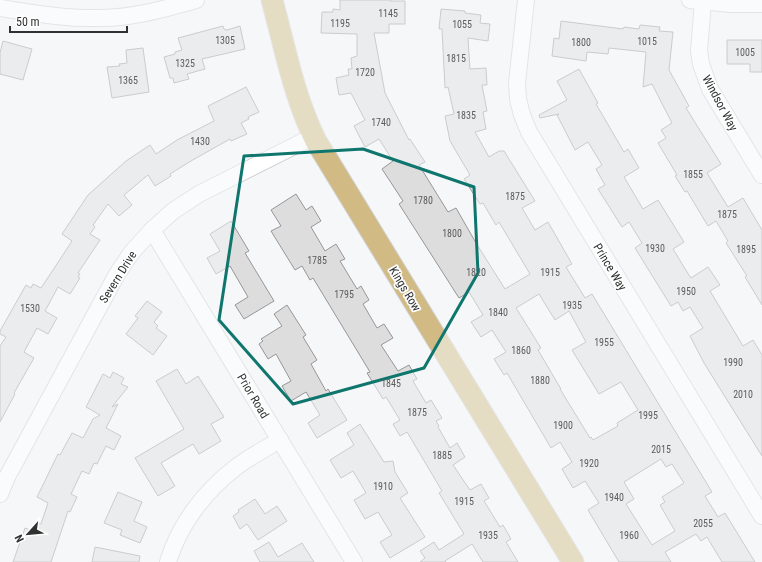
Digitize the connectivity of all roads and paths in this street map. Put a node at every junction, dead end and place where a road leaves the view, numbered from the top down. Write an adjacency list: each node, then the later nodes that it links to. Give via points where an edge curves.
1 (196, 0): 6 (street, via 141,14 101,18 59,17)
2 (272, 0): 7 (main road, Kings Row, via 298,97)
3 (526, 0): 12 (street, Prince Way, via 516,83 522,115 529,132)
4 (697, 1): 5 (street); 8 (street, Windsor Way, via 699,51 710,89)
5 (762, 4)
6 (0, 8)
7 (314, 136): 9 (street, Severn Drive, via 199,194 173,211); 15 (main road, Kings Row)
8 (762, 175)
9 (152, 230): 10 (street, Prior Road); 11 (street, Severn Drive, via 117,274)
10 (280, 440): 13 (street, via 236,467 214,486 181,530); 14 (street, Prior Road)
11 (0, 494)
12 (762, 516)
13 (168, 562)
14 (354, 562)
15 (573, 562)

